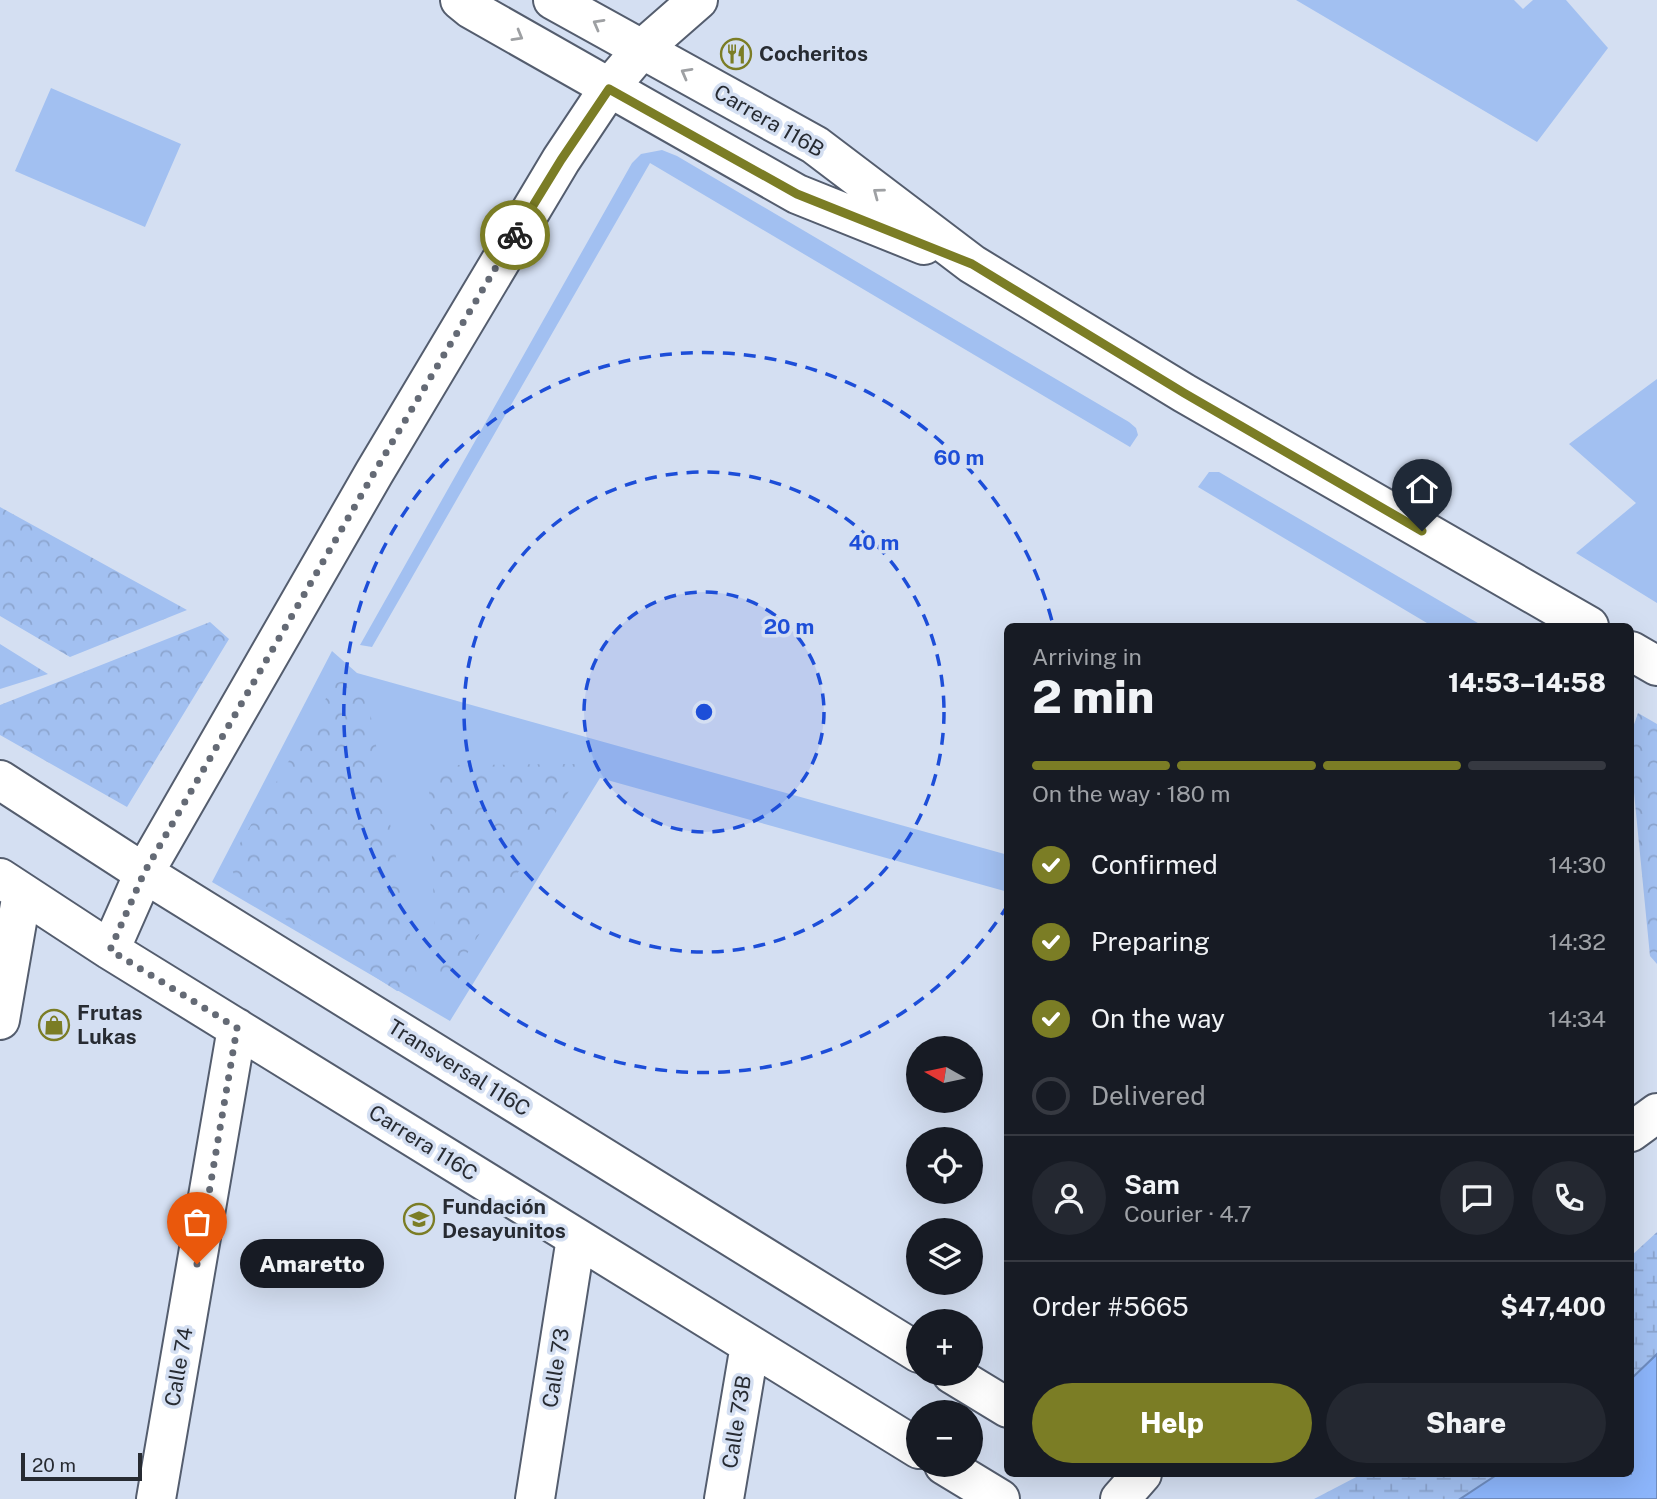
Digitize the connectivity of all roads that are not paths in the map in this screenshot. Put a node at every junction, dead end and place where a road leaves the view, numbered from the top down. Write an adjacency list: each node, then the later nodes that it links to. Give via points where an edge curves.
1 (460, 0): 5 (street, Carrera 116B, one-way to 5)
2 (553, 0): 4 (street, Carrera 116B, one-way to 2)
3 (698, 0): 4 (street)
4 (642, 48): 5 (street); 6 (street, Carrera 116B, one-way to 4, via 815,145)
5 (609, 89): 6 (street, Carrera 116B, via 797,194); 11 (street, via 561,160 381,461)
6 (972, 264): 7 (street, Carrera 116B, via 1184,393)
7 (1584, 623)
8 (1634, 653): 9 (street)
9 (1657, 666)
10 (0, 780): 11 (street, Transversal 116C)
11 (144, 873): 13 (street); 20 (street, Transversal 116C)
12 (11, 886): 13 (street, Carrera 116C); 14 (street)
13 (110, 950): 15 (street, Carrera 116C)
14 (0, 1020)
15 (237, 1028): 18 (street, Carrera 116C); 26 (street, Calle 74)
16 (1657, 1113): 17 (street)
17 (1634, 1130)
18 (576, 1238): 19 (street, Carrera 116C); 27 (street, Calle 73)
19 (750, 1345): 23 (street, Carrera 116C); 28 (street, Calle 73B)
20 (906, 1345)
21 (972, 1386): 22 (street)
22 (1004, 1406)
23 (906, 1441)
24 (1139, 1477): 30 (street)
25 (950, 1480): 29 (street)
26 (156, 1499)
27 (535, 1499)
28 (724, 1499)
29 (1000, 1499)
30 (1120, 1499)

